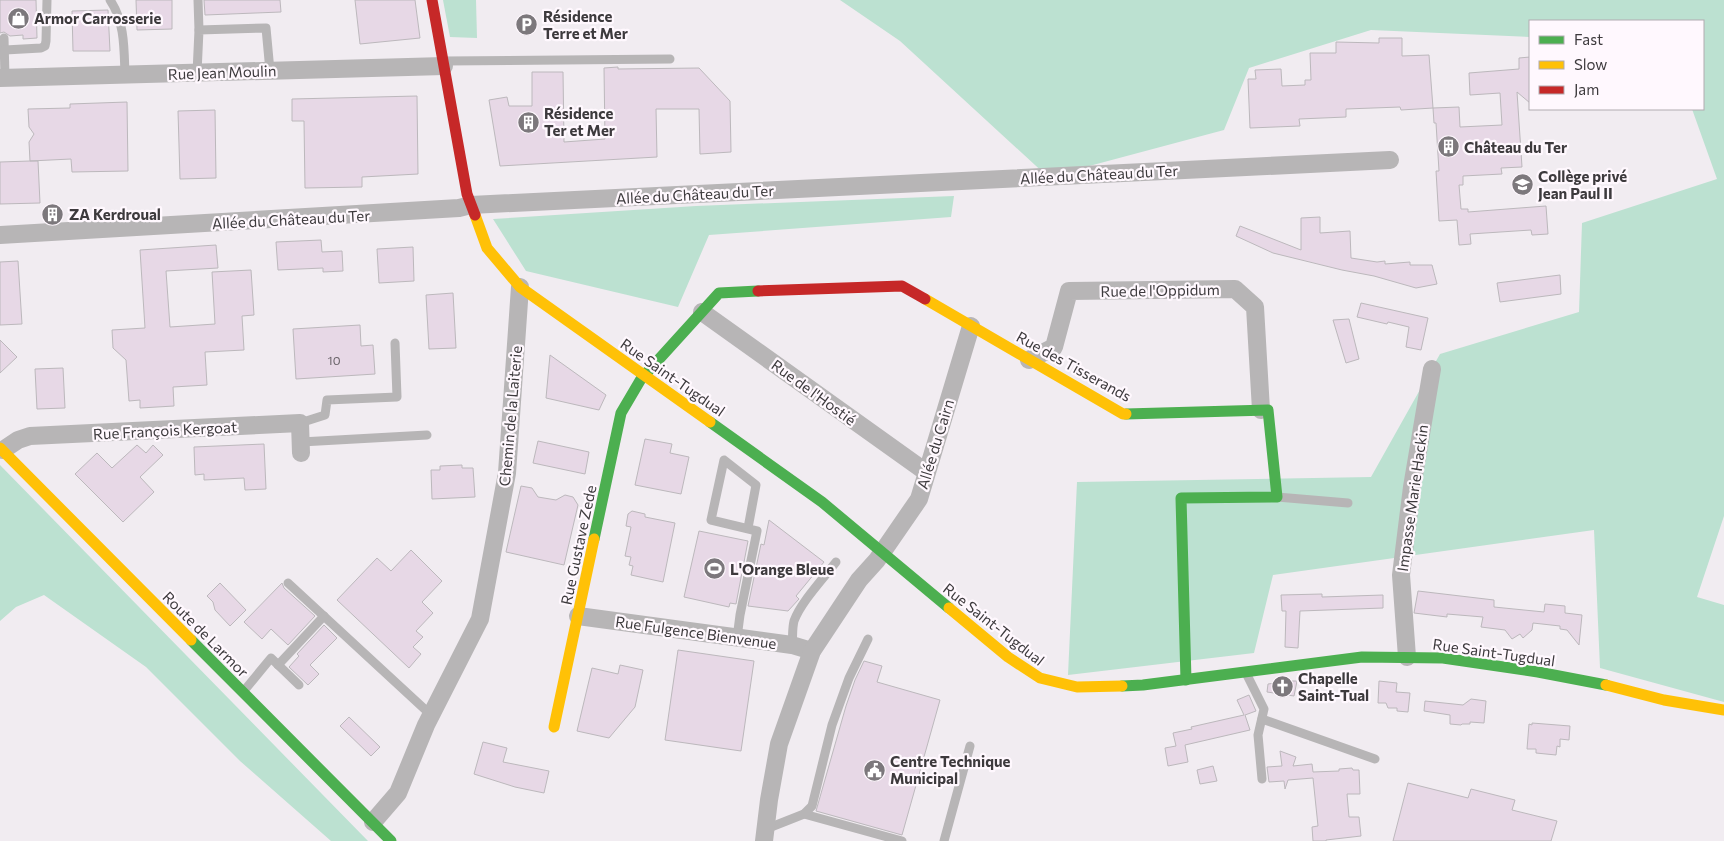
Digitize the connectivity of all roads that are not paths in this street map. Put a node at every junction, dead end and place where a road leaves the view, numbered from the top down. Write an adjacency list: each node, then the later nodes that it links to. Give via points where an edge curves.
1 (46, 0): 7 (lane, via 45,46)
2 (110, 0): 12 (lane, via 122,27)
3 (198, 0): 5 (lane)
4 (432, 0): 9 (street)
5 (199, 30): 10 (lane, via 266,28); 11 (lane)
6 (4, 38): 7 (lane)
7 (5, 50): 13 (lane)
8 (670, 59): 9 (lane)
9 (443, 63): 10 (street, Rue Jean Moulin); 15 (street)
10 (270, 71): 11 (street, Rue Jean Moulin)
11 (197, 73): 12 (street, Rue Jean Moulin)
12 (125, 75): 13 (street, Rue Jean Moulin)
13 (3, 78)
14 (1390, 160): 15 (street, Allée du Château du Ter)
15 (471, 206): 16 (street, Allée du Château du Ter); 17 (street, via 487,248)
16 (0, 235)
17 (520, 288): 23 (street, Rue Saint-Tugdual); 49 (street, Chemin de la Laiterie, via 507,473 480,619)
18 (702, 312): 19 (street, Rue des Tisserands, via 719,293 902,286); 23 (street, Rue des Tisserands); 29 (street, Rue de l'Hostié)
19 (971, 326): 21 (street, Rue des Tisserands); 29 (street, Allée du Cairn)
20 (395, 343): 25 (lane, via 397,398 328,400 325,415)
21 (1029, 360): 24 (street, Rue des Tisserands, via 1123,414); 24 (street, Rue de l'Oppidum, via 1054,347 1069,291 1235,289 1255,307)
22 (1432, 368): 42 (street, Impasse Marie Hackin, via 1401,575)
23 (644, 376): 33 (street, Rue Saint-Tugdual, via 822,502); 37 (street, Rue Gustave Zede, via 621,413)
24 (1261, 410): 30 (street, via 1268,410)
25 (300, 423): 27 (street); 28 (street, Rue François Kergoat, via 30,436)
26 (427, 435): 27 (lane)
27 (301, 448)
28 (1, 449): 47 (street, Route de Larmor)
29 (926, 472): 33 (street, Allée du Cairn, via 919,499)
30 (1277, 497): 31 (lane); 45 (street, via 1181,498)
31 (1348, 503)
32 (748, 528): 32 (lane, via 711,520 724,460 756,486); 38 (lane, via 757,531)
33 (882, 553): 41 (street, Allée du Cairn, via 859,580); 45 (street, Rue Saint-Tugdual, via 1008,658 1040,678 1077,687)
34 (836, 562): 40 (lane, via 796,617)
35 (288, 583): 36 (lane)
36 (324, 616): 43 (lane); 49 (lane)
37 (578, 616): 38 (street, Rue Fulgence Bienvenue); 51 (street, Rue Gustave Zede)
38 (737, 638): 40 (street, Rue Fulgence Bienvenue)
39 (868, 639): 55 (lane, via 832,725 812,806)
40 (792, 645): 41 (street, Rue Fulgence Bienvenue)
41 (812, 652): 57 (street, Allée du Cairn, via 779,744)
42 (1406, 658): 44 (street, Rue Saint-Tugdual, via 1362,657); 48 (street, Rue Saint-Tugdual, via 1443,658 1538,672)
43 (278, 665): 46 (lane); 47 (lane, via 271,658)
44 (1246, 672): 45 (street, Rue Saint-Tugdual); 50 (lane, via 1264,709)
45 (1186, 680)
46 (299, 685)
47 (243, 692): 56 (street, Route de Larmor)
48 (1724, 710)
49 (431, 715): 56 (street, Chemin de la Laiterie, via 398,793)
50 (1262, 719): 53 (lane); 54 (lane, via 1258,734)
51 (554, 727)
52 (970, 746): 60 (lane)
53 (1375, 760)
54 (1262, 779)
55 (804, 814): 57 (lane); 59 (lane)
56 (373, 822): 58 (street, Route de Larmor)
57 (765, 835)
58 (391, 841)
59 (902, 841)
60 (944, 841)

